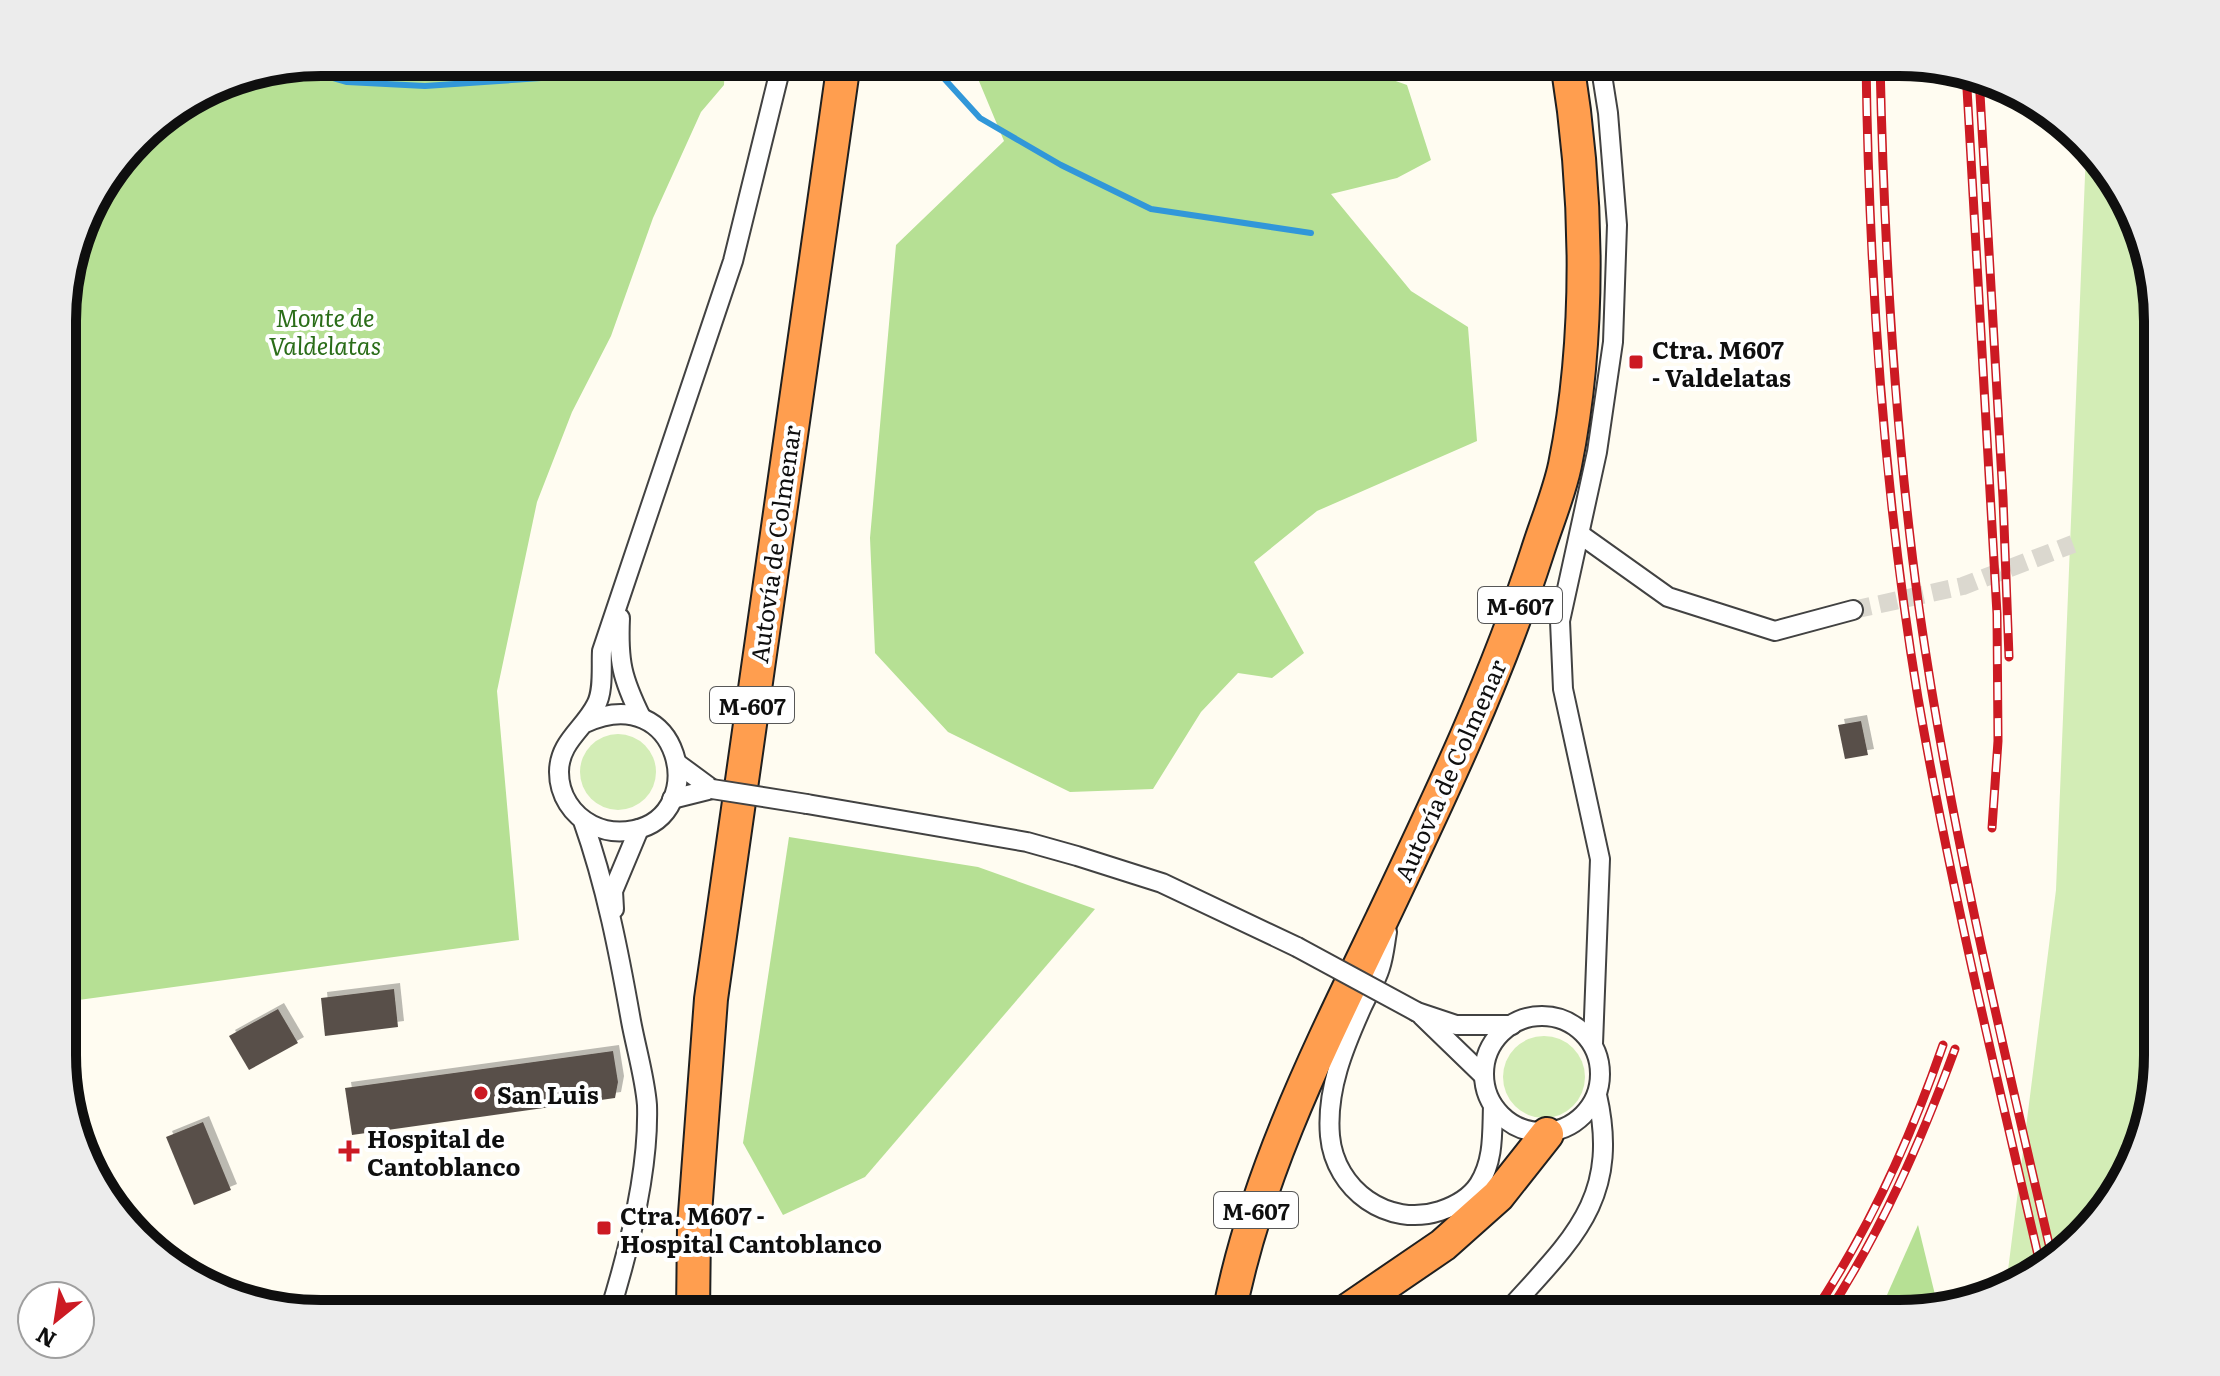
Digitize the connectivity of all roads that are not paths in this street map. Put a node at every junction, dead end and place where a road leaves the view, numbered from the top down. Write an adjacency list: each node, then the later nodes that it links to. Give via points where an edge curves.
1 (1569, 76): 15 (highway, Autovía de Colmenar / M-607, via 1577,123 1582,266 1580,344 1565,468 1513,628)
2 (1602, 76): 5 (street, via 1617,225 1613,342)
3 (778, 77): 6 (street, via 733,261)
4 (842, 77): 28 (highway, Autovía de Colmenar / M-607, via 711,999)
5 (1581, 535): 7 (street, via 1668,597 1775,631); 19 (street, via 1560,621 1563,689 1600,859)
6 (621, 595): 8 (street, via 624,684); 9 (street, via 602,651 598,702)
7 (1853, 610)
8 (641, 717): 9 (street, via 603,715); 10 (street, via 659,729)
9 (585, 723): 13 (street, via 571,735 558,771 561,790)
10 (678, 764): 11 (street); 12 (street)
11 (712, 789): 12 (street); 17 (street, bridge, via 1027,842 1077,856 1162,883)
12 (672, 799): 14 (street, via 664,812)
13 (583, 821): 14 (street, via 620,832); 16 (street)
14 (639, 829): 16 (street, via 613,891)
15 (1393, 895): 22 (street, via 1380,968 1339,1061 1334,1086 1330,1137 1341,1173 1371,1204 1396,1215 1448,1209 1478,1186 1486,1170); 24 (highway, Autovía de Colmenar / M-607, via 1293,1109 1258,1201)
16 (615, 936): 27 (street, via 647,1105 643,1163)
17 (1417, 1012): 18 (street, via 1456,1025); 20 (street)
18 (1512, 1025): 19 (street, via 1529,1015 1552,1016 1570,1023); 20 (street, via 1487,1055)
19 (1593, 1044): 21 (street, via 1600,1077)
20 (1484, 1076): 22 (street)
21 (1597, 1095): 23 (street, via 1578,1121); 26 (street, via 1605,1131 1594,1201 1573,1238)
22 (1493, 1106): 23 (street, via 1505,1120)
23 (1547, 1134): 25 (highway, via 1498,1196 1443,1245)
24 (1232, 1299)
25 (1363, 1299)
26 (1518, 1299)
27 (613, 1300)
28 (693, 1300)

